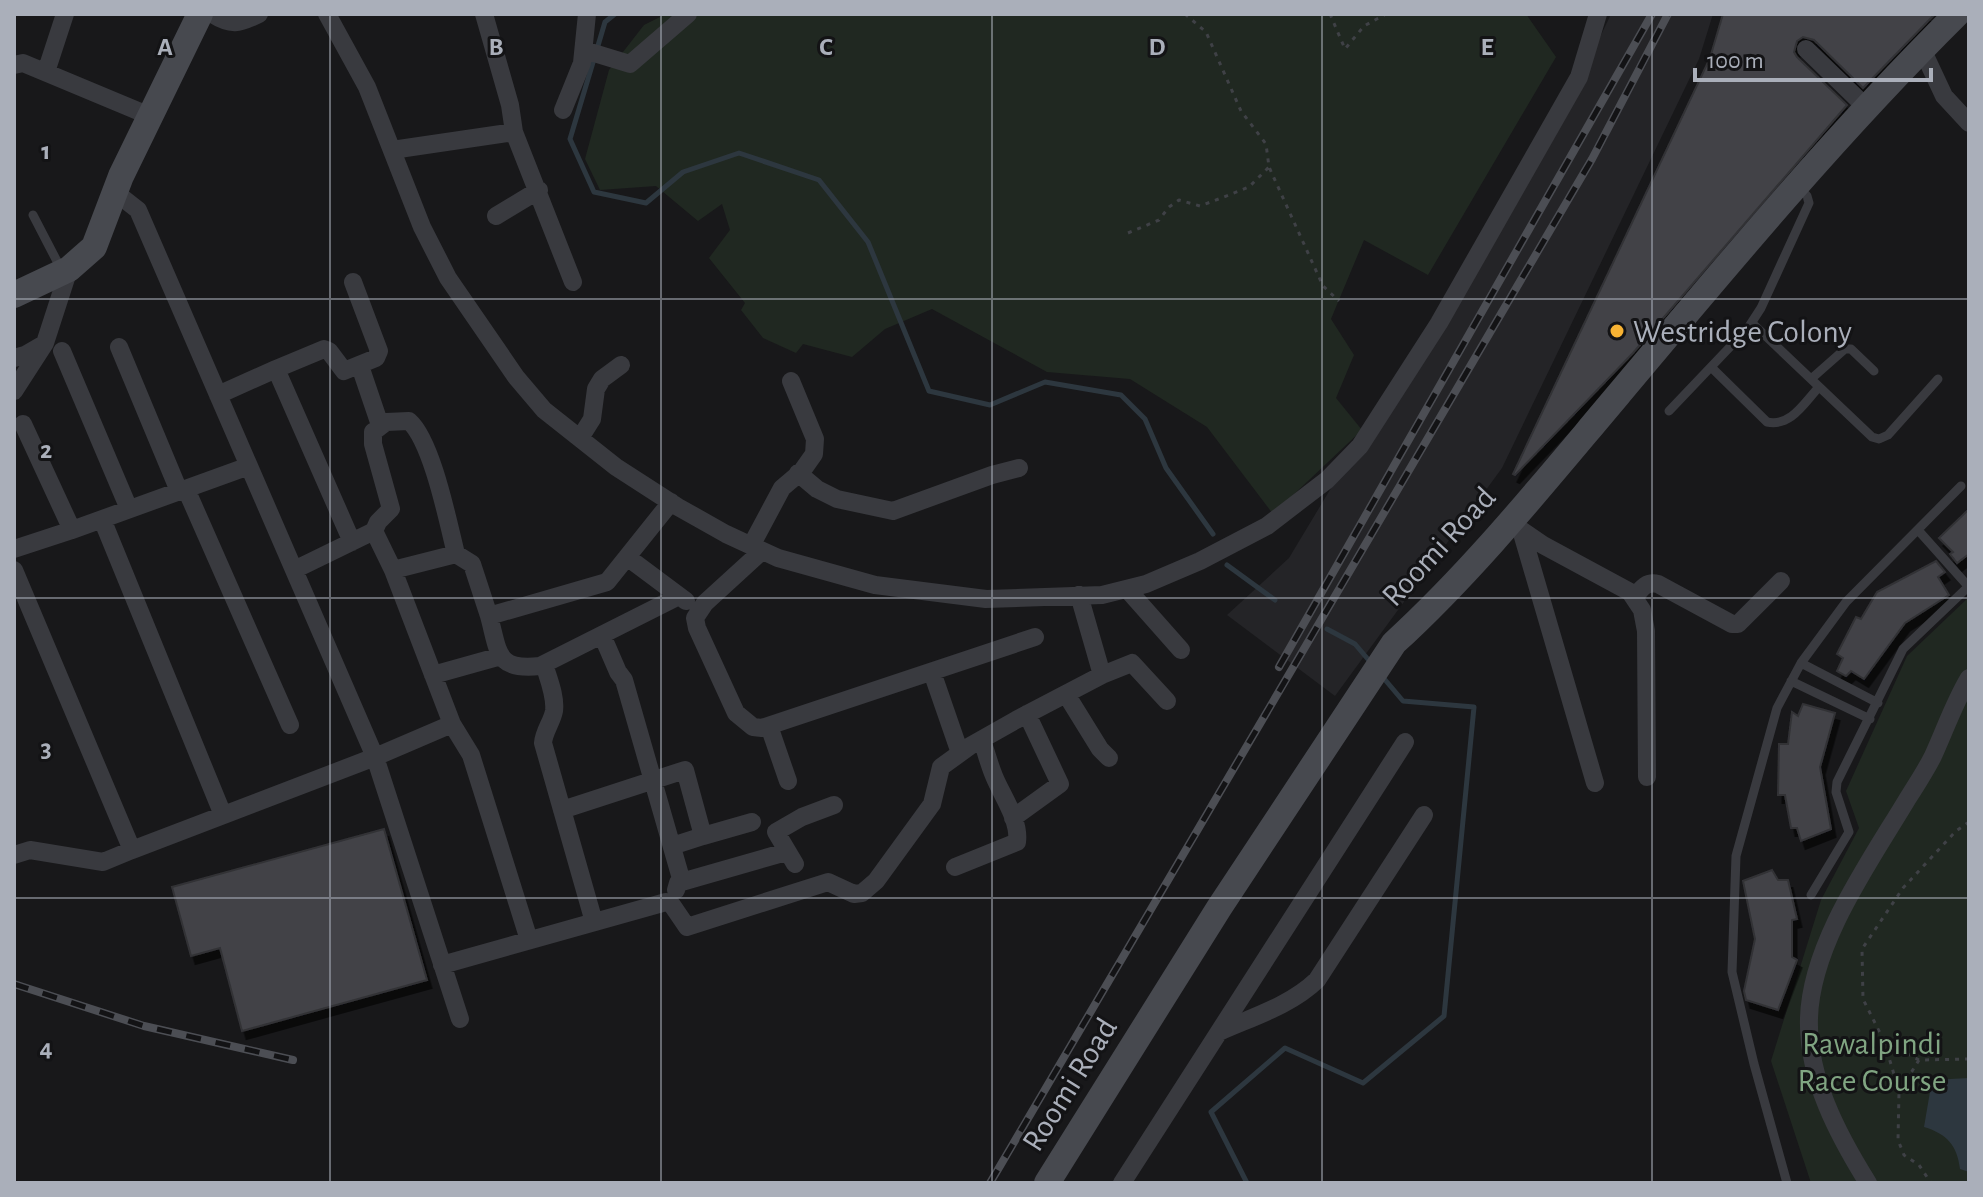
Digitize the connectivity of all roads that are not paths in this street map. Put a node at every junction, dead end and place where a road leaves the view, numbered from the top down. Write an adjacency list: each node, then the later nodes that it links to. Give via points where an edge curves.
1 (65, 14): 15 (street)
2 (200, 14): 18 (street)
3 (212, 14): 4 (street, via 234,25)
4 (259, 14)
5 (327, 14): 21 (street, via 367,87)
6 (484, 14): 20 (street)
7 (587, 14): 13 (street)
8 (688, 14): 13 (street, via 630,64)
9 (1598, 14): 72 (street, via 1579,77 1439,323 1360,446 1327,480 1267,526 1200,561)
10 (1957, 14): 12 (street, Roomi Road)
11 (1806, 49): 16 (street)
12 (1922, 49): 16 (street, Roomi Road); 19 (street, via 1944,96)
13 (584, 50): 17 (street)
14 (14, 65): 15 (street)
15 (46, 72): 18 (street)
16 (1867, 108): 22 (street, Roomi Road)
17 (563, 110)
18 (150, 116): 24 (street)
19 (1969, 123)
20 (514, 132): 21 (street); 23 (street)
21 (392, 150): 49 (street, via 448,278 516,377 544,410)
22 (1796, 183): 31 (lane, via 1809,203); 58 (street, Roomi Road)
23 (539, 190): 26 (street); 29 (street)
24 (115, 192): 27 (street, via 94,247); 45 (street, via 138,210)
25 (33, 215): 27 (lane)
26 (496, 216)
27 (66, 271): 30 (street); 32 (street)
28 (353, 282): 36 (street, via 379,351)
29 (573, 282)
30 (14, 295)
31 (1752, 323): 37 (lane); 40 (lane)
32 (53, 347): 34 (street); 44 (street); 56 (street)
33 (119, 347): 54 (street)
34 (14, 358)
35 (621, 365): 49 (street, via 596,389 592,419)
36 (360, 366): 38 (street, via 344,371 324,349); 48 (street)
37 (1712, 368): 43 (lane, via 1767,422 1776,424 1787,421); 46 (lane)
38 (276, 369): 45 (street); 62 (street)
39 (1874, 371): 40 (lane, via 1845,349)
40 (1811, 379): 43 (lane)
41 (1938, 379): 43 (lane, via 1879,439)
42 (791, 381): 52 (street, via 815,439 814,454)
43 (1819, 387)
44 (14, 391)
45 (218, 395): 50 (street)
46 (1669, 411)
47 (23, 424): 59 (street)
48 (380, 425): 61 (street, via 373,432 373,444 391,509); 65 (street, via 409,421 419,432)
49 (580, 438): 55 (street)
50 (249, 466): 54 (street); 68 (street)
51 (1019, 468): 52 (street, via 893,511 837,499)
52 (798, 473): 64 (street, via 782,488)
53 (1961, 486): 60 (lane)
54 (183, 490): 56 (street); 95 (street)
55 (671, 502): 64 (street); 66 (street)
56 (129, 509): 57 (street)
57 (102, 519): 59 (street); 108 (street)
58 (1514, 526): 75 (street); 105 (street); 125 (street, Roomi Road, via 1394,643)
59 (72, 530): 63 (street)
60 (1918, 530): 71 (lane); 82 (lane, via 1846,602)
61 (374, 531): 62 (street); 69 (street)
62 (352, 542): 68 (street)
63 (14, 549)
64 (757, 549): 73 (street, via 875,585 986,599); 76 (street)
65 (456, 554): 69 (street); 77 (street, via 472,564)
66 (627, 557): 74 (street); 77 (street, via 607,582)
67 (14, 570): 114 (street)
68 (294, 570): 100 (street)
69 (393, 570): 85 (street)
70 (1781, 581): 75 (street, via 1738,624 1652,582)
71 (1969, 586): 91 (lane, via 1903,649)
72 (1127, 589): 73 (street); 80 (street)
73 (1079, 595): 86 (street)
74 (679, 596): 76 (street); 78 (street)
75 (1634, 598): 102 (street, via 1646,631)
76 (698, 610): 96 (street, via 697,628 736,713 753,727)
77 (489, 616): 81 (street)
78 (602, 635): 83 (street); 103 (street, via 624,680)
79 (1035, 637): 84 (street)
80 (1181, 650)
81 (501, 656): 83 (street, via 517,668); 85 (street)
82 (1801, 663): 88 (lane); 91 (lane)
83 (544, 664): 107 (street, via 554,712 543,743)
84 (932, 672): 96 (street); 99 (street)
85 (433, 675): 94 (street)
86 (1102, 675): 89 (street); 90 (street, via 1132,663)
87 (1969, 678): 128 (street, via 1933,757 1838,918 1815,984 1809,1018 1814,1063 1839,1132)
88 (1791, 681): 93 (lane); 127 (lane, via 1765,746 1736,856 1732,972)
89 (1066, 694): 92 (street); 101 (street)
90 (1167, 701)
91 (1878, 703): 93 (lane)
92 (1027, 714): 97 (street); 110 (street, via 1060,784)
93 (1870, 719): 118 (lane, via 1836,787 1849,832)
94 (452, 724): 100 (street); 121 (street, via 471,755)
95 (290, 725)
96 (769, 726): 104 (street)
97 (982, 740): 99 (street); 110 (street)
98 (1405, 742): 124 (street)
99 (960, 753): 119 (street, via 941,767 932,804 862,893 828,882 687,927)
100 (375, 757): 108 (street); 122 (street)
101 (1109, 758)
102 (1647, 777)
103 (652, 781): 107 (street); 112 (street, via 685,770); 113 (street)
104 (788, 781)
105 (1595, 783)
106 (834, 805): 117 (street, via 776,832 791,858)
107 (562, 810): 120 (street)
108 (223, 815): 114 (street)
109 (1424, 815): 124 (street, via 1317,980 1282,1004)
110 (1013, 818): 116 (street, via 1017,842)
111 (752, 822): 112 (street)
112 (703, 836): 113 (street)
113 (672, 846): 117 (street)
114 (132, 850): 115 (street, via 103,862 30,850)
115 (14, 855)
116 (955, 867)
117 (682, 882): 119 (street)
118 (1811, 895)
119 (672, 905): 120 (street, via 666,902)
120 (594, 922): 121 (street)
121 (529, 940): 122 (street)
122 (442, 965): 123 (street)
123 (460, 1019)
124 (1219, 1032): 126 (street)
125 (1047, 1183)
126 (1122, 1183)
127 (1787, 1183)
128 (1868, 1183)

